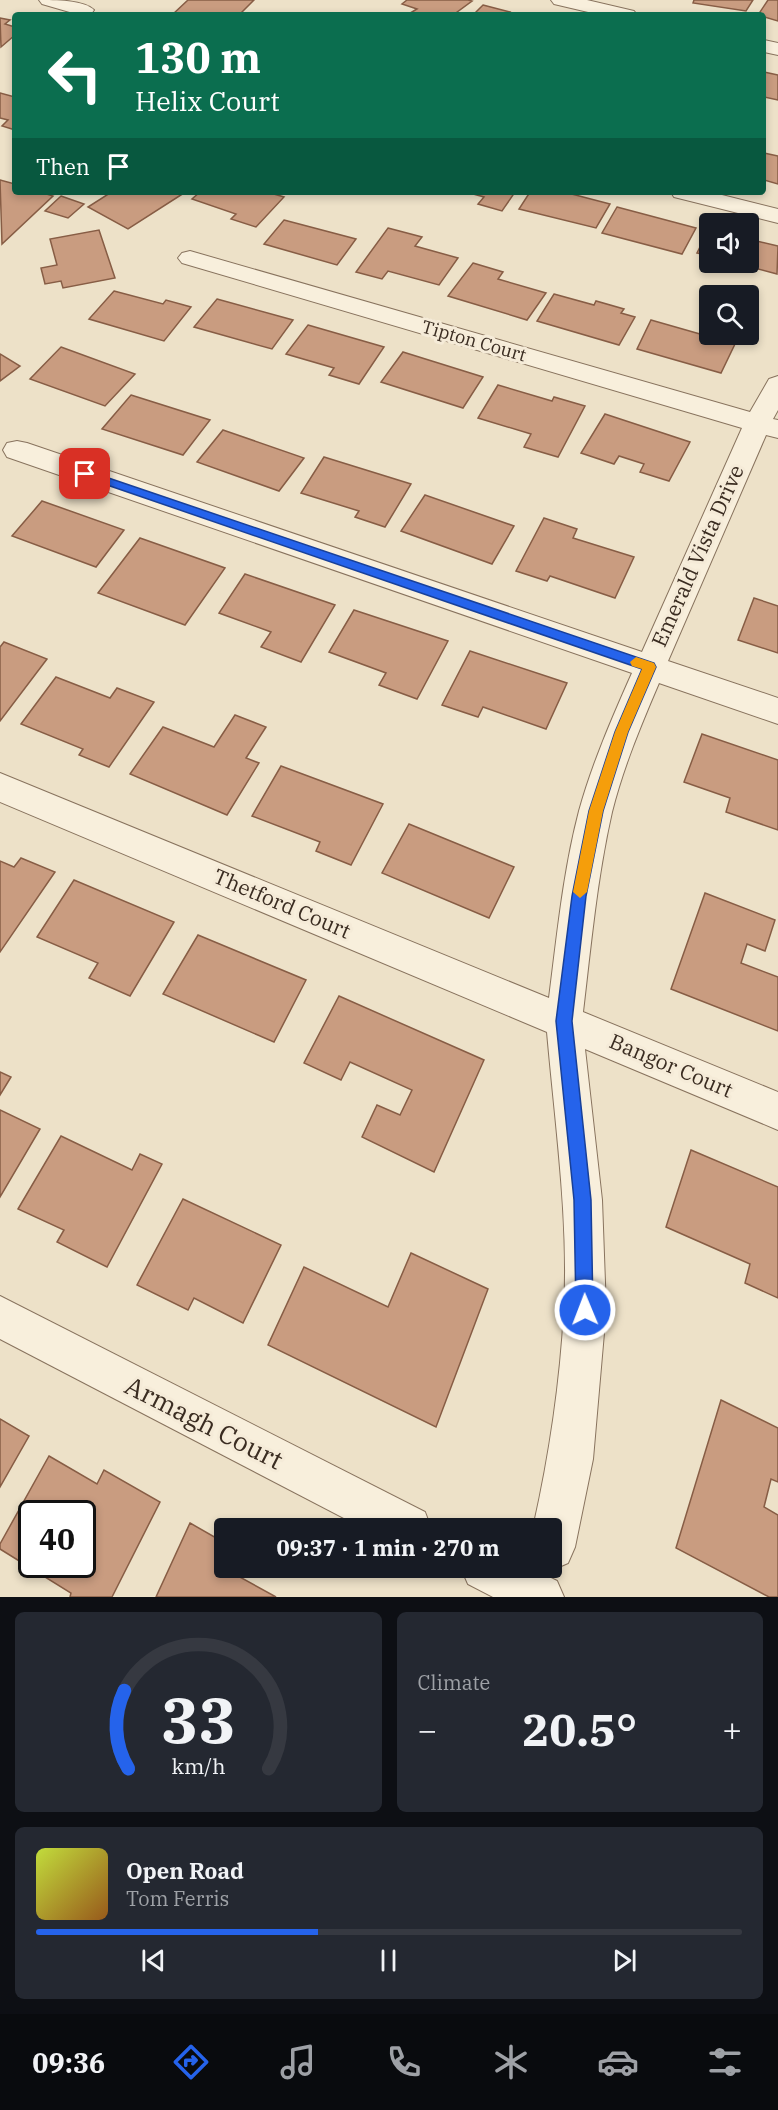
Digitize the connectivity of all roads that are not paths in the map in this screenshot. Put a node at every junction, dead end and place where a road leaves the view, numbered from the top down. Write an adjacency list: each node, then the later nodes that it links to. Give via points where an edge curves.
1 (49, 0): 3 (street)
2 (561, 0): 4 (street)
3 (84, 10)
4 (614, 12)
5 (694, 195): 6 (street)
6 (778, 216)
7 (190, 258): 9 (street, Tipton Court)
8 (778, 385): 9 (street, Emerald Vista Drive)
9 (767, 427): 11 (street, Emerald Vista Drive)
10 (17, 450): 11 (street)
11 (650, 667): 12 (street); 14 (street, Emerald Vista Drive, via 622,732 596,811 579,896)
12 (778, 711)
13 (0, 787): 14 (street, Thetford Court)
14 (564, 1021): 15 (street, Bangor Court); 18 (street, Emerald Vista Drive, via 582,1200 585,1310 571,1459)
15 (778, 1111)
16 (0, 1317): 17 (street, Armagh Court)
17 (390, 1518)
18 (558, 1518)
19 (504, 1578): 21 (street)
20 (546, 1578): 21 (street)
21 (541, 1597)

